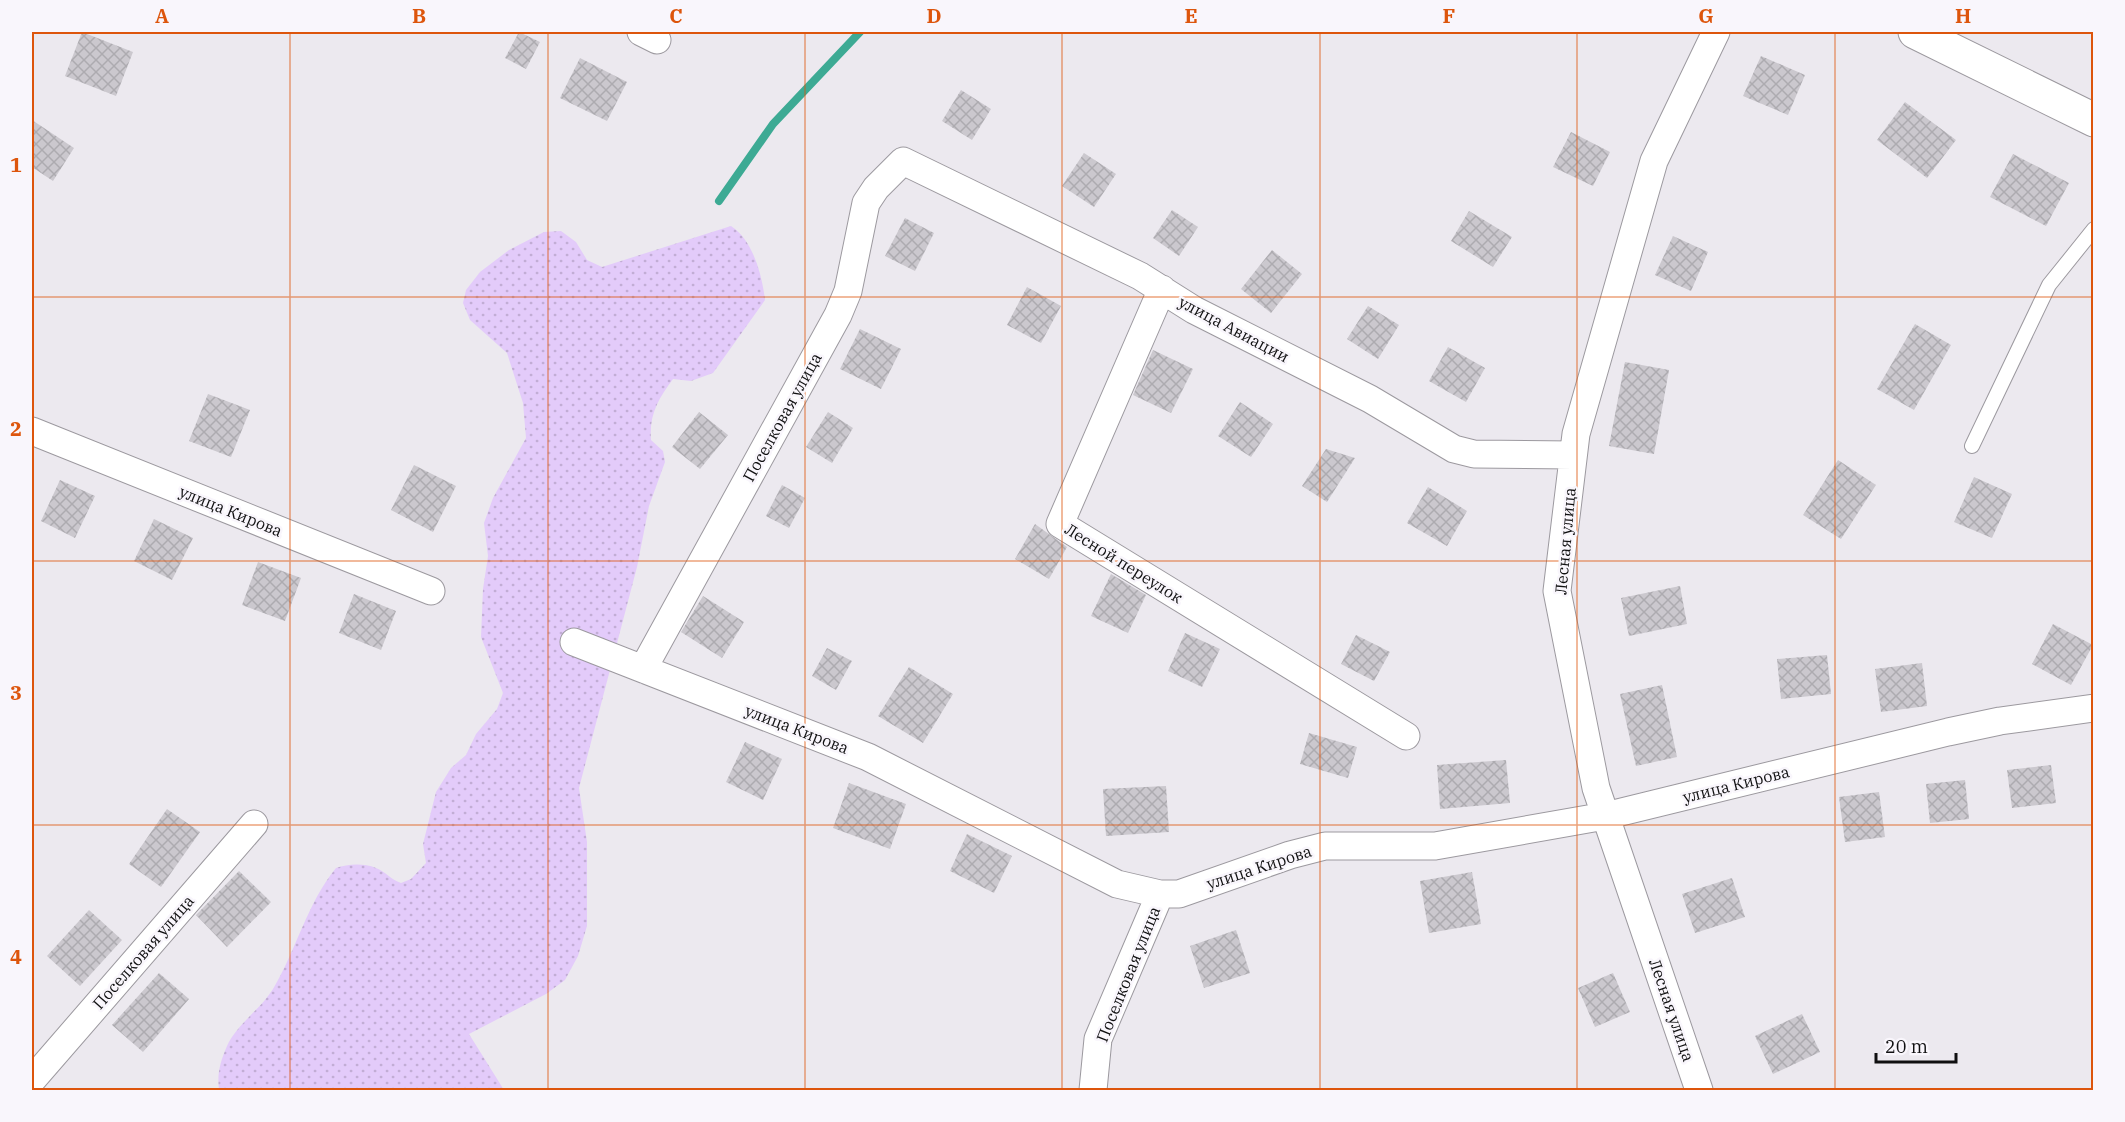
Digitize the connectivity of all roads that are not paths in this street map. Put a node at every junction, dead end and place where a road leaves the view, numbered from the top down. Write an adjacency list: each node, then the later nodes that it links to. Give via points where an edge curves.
1 (1716, 32): 9 (street, Лесная улица, via 1654,161)
2 (1915, 32): 3 (main road)
3 (2094, 120)
4 (903, 161): 6 (street, улица Авиации); 12 (street, Поселковая улица, via 866,203 848,291 838,315)
5 (2094, 229): 8 (lane, via 2049,285)
6 (1161, 289): 9 (street, улица Авиации, via 1194,310 1370,399 1454,449 1474,454); 14 (street, Лесной переулок, via 1060,524)
7 (32, 431): 10 (street, улица Кирова)
8 (1972, 446)
9 (1573, 456): 15 (street, Лесная улица, via 1557,591)
10 (431, 591)
11 (574, 642): 12 (street, улица Кирова)
12 (643, 669): 17 (street, улица Кирова, via 868,758 1117,884)
13 (2094, 708): 15 (street, улица Кирова, via 1948,732)
14 (1406, 736)
15 (1605, 816): 17 (street, улица Кирова, via 1435,846 1325,846 1179,894); 20 (street, Лесная улица)
16 (254, 824): 18 (street, Поселковая улица)
17 (1160, 894): 19 (street, Поселковая улица, via 1098,1039)
18 (32, 1080)
19 (1093, 1090)
20 (1699, 1090)

